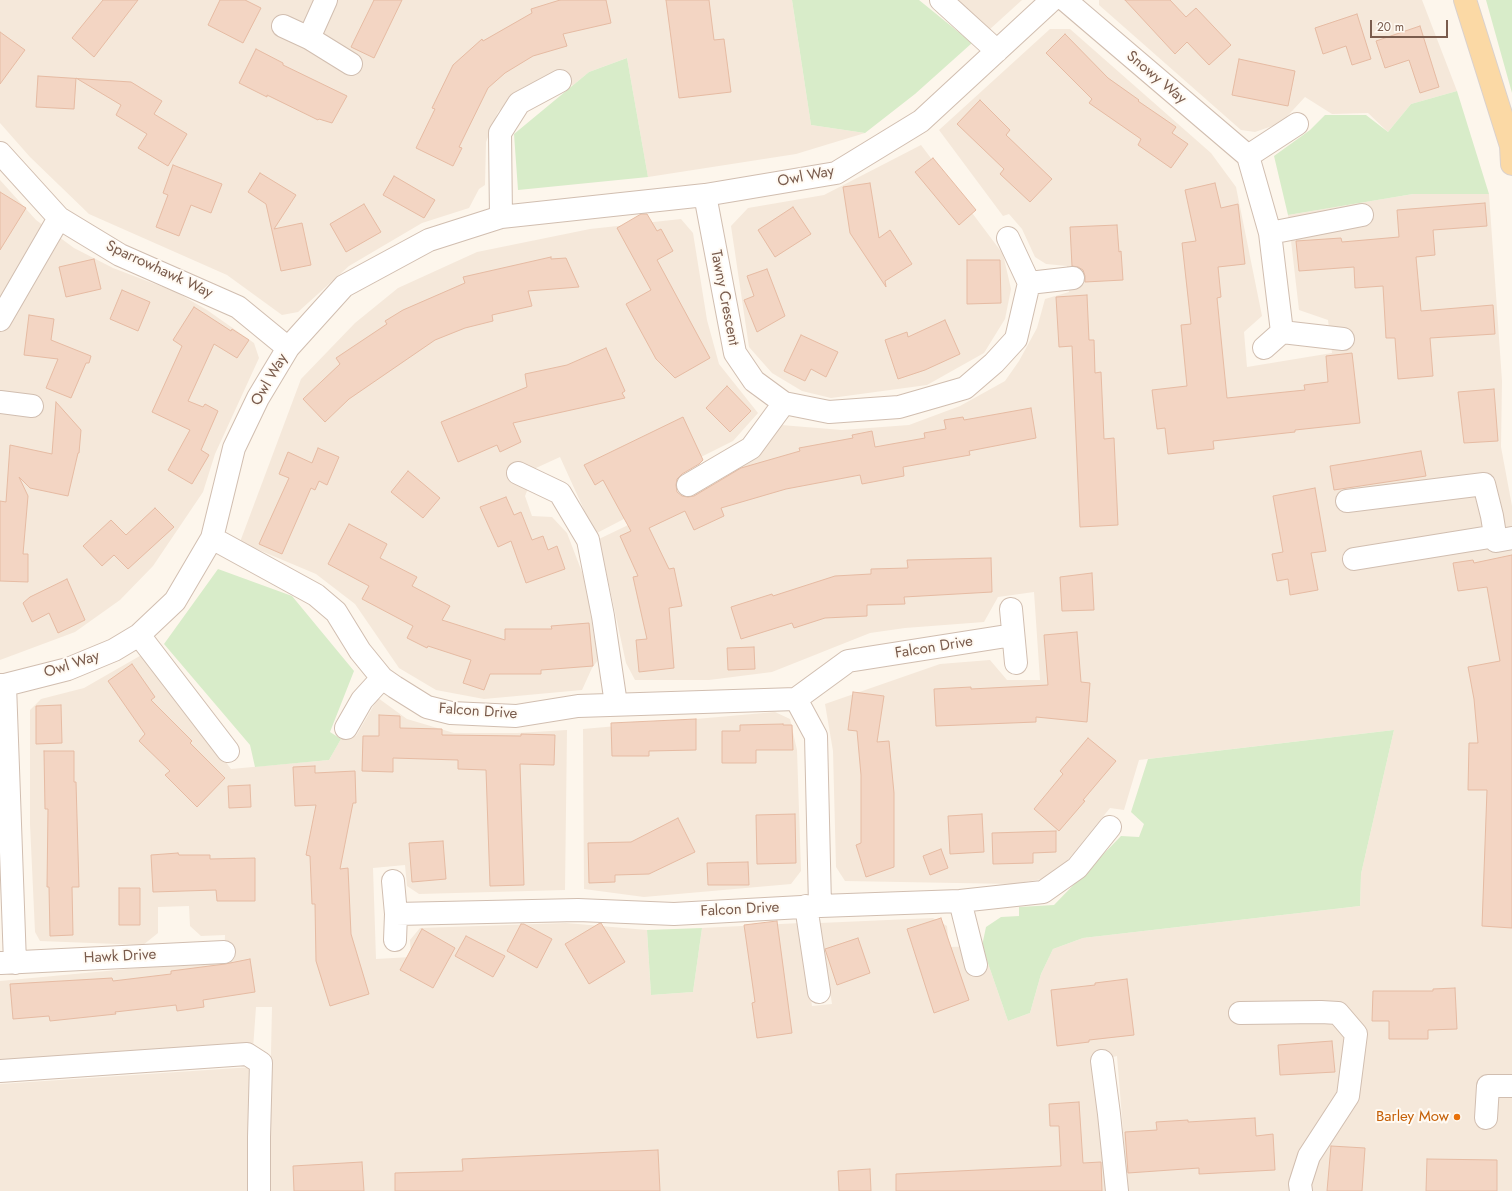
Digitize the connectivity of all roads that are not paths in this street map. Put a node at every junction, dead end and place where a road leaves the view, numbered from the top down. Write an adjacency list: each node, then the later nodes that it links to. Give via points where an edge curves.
1 (326, 0): 7 (street)
2 (941, 0): 8 (street)
3 (1052, 0): 8 (street, Owl Way)
4 (1065, 0): 14 (street, Snowy Way)
5 (1465, 0): 12 (main road)
6 (283, 26): 7 (street)
7 (309, 38): 9 (street)
8 (997, 51): 15 (street, Owl Way, via 921,121 836,173)
9 (351, 64)
10 (560, 81): 17 (street, via 519,103 500,133)
11 (1297, 124): 14 (street)
12 (1512, 152)
13 (0, 153): 18 (street, Sparrowhawk Way)
14 (1248, 156): 19 (street)
15 (705, 195): 17 (street, Owl Way); 29 (street, Tawny Crescent, via 735,353 754,381)
16 (1362, 215): 19 (street)
17 (501, 217): 26 (street, Owl Way, via 429,240 344,286)
18 (59, 218): 23 (street); 26 (street, Sparrowhawk Way, via 120,255 238,307)
19 (1270, 233): 24 (street)
20 (1008, 238): 22 (street)
21 (1073, 278): 22 (street)
22 (1028, 283): 29 (street, Tawny Crescent, via 1016,339 966,388 899,407 829,412)
23 (0, 320)
24 (1282, 332): 25 (street); 27 (street)
25 (1343, 339)
26 (288, 348): 35 (street, Owl Way, via 258,398 234,448)
27 (1264, 348)
28 (0, 402): 30 (street)
29 (784, 403): 32 (street, via 751,448)
30 (32, 406)
31 (518, 473): 44 (street, via 560,493 588,540)
32 (688, 485)
33 (1347, 501): 34 (street, via 1484,484)
34 (1504, 537): 36 (street)
35 (212, 538): 39 (street, Owl Way, via 175,601); 41 (street, Falcon Drive, via 316,595 336,612 360,651)
36 (1354, 559)
37 (1011, 609): 38 (street)
38 (1013, 635): 40 (street); 43 (street, Falcon Drive, via 848,661)
39 (139, 636): 42 (street, Owl Way, via 114,650 68,669); 46 (street)
40 (1016, 663)
41 (382, 678): 44 (street, Falcon Drive, via 427,707 451,713 516,716 578,706); 45 (street, via 362,700)
42 (3, 685): 54 (street, Hawk Drive)
43 (796, 698): 44 (street, Falcon Drive); 50 (street, via 816,736)
44 (616, 704)
45 (346, 728)
46 (228, 751)
47 (1110, 827): 49 (street, Falcon Drive, via 1077,868 1043,892)
48 (393, 881): 51 (street)
49 (960, 901): 50 (street, Falcon Drive); 55 (street)
50 (813, 906): 51 (street, Falcon Drive, via 674,914 578,910); 56 (street)
51 (396, 914): 52 (street)
52 (395, 940)
53 (224, 952): 54 (street, Hawk Drive)
54 (7, 963)
55 (976, 965)
56 (819, 992)
57 (1240, 1013): 64 (street, via 1338,1013 1356,1034 1348,1096 1309,1156 1300,1184)
58 (1102, 1061): 63 (street)
59 (0, 1071): 62 (street, via 247,1054 261,1063)
60 (1512, 1086): 61 (street, via 1488,1086)
61 (1486, 1118)
62 (259, 1191)
63 (1117, 1191)
64 (1301, 1191)

